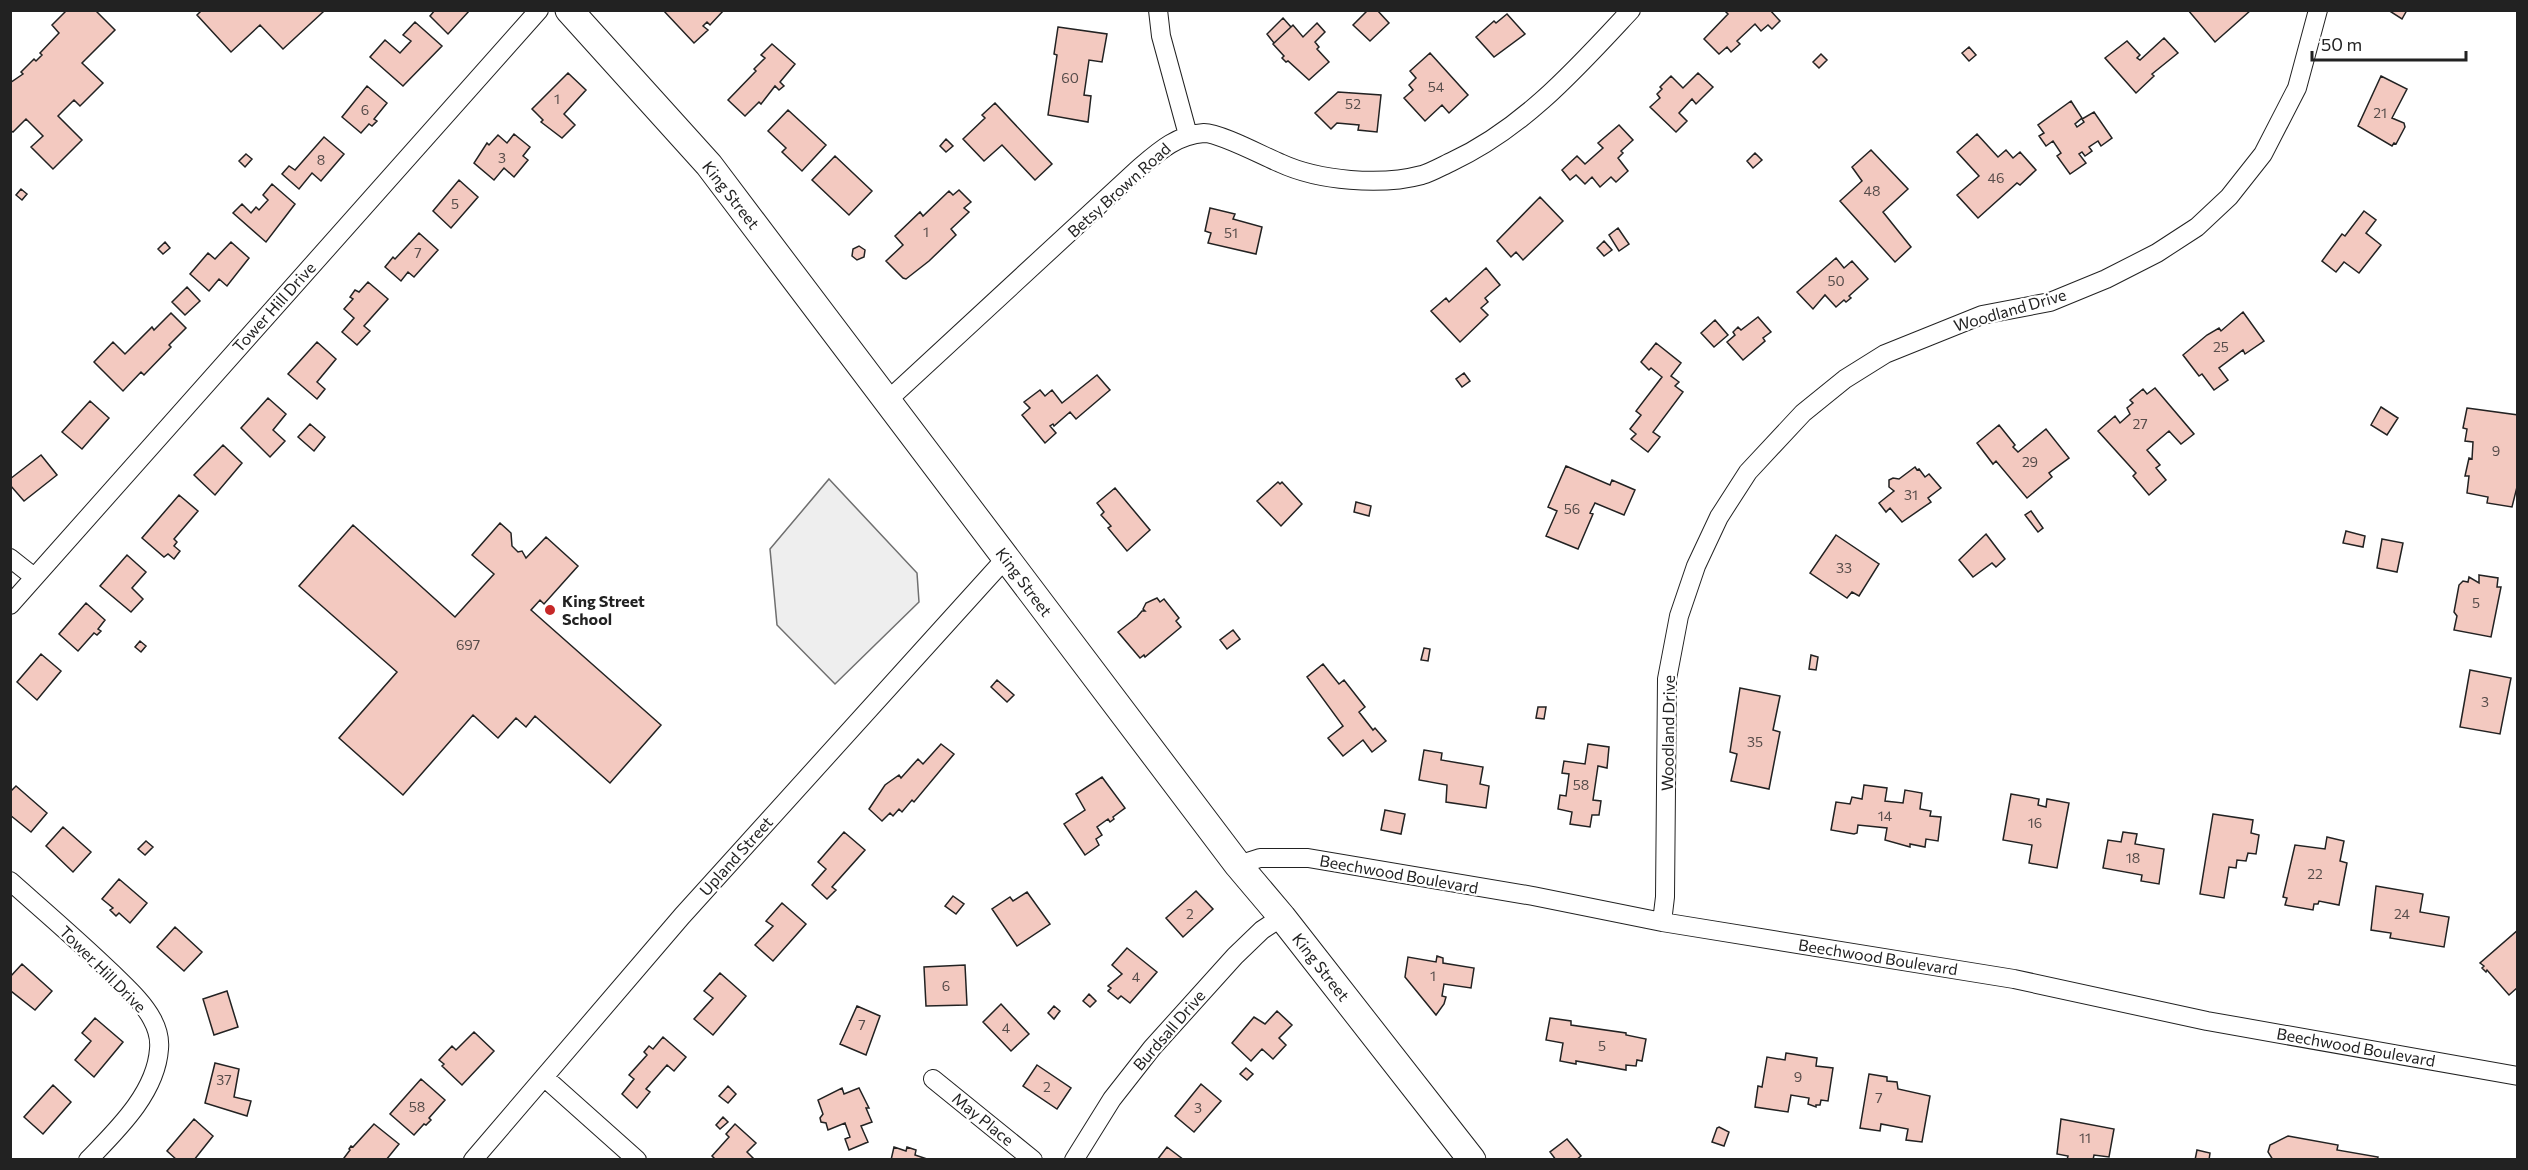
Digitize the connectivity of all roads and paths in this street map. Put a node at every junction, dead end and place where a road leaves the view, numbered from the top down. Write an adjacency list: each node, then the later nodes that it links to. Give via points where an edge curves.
1 (539, 10): 10 (street, Tower Hill Drive)
2 (569, 10): 7 (main road, King Street, via 709,165)
3 (1158, 10): 6 (street, via 1161,36)
4 (1631, 10): 6 (street, Betsy Brown Road, via 1512,126 1474,151 1425,174 1402,179 1323,176 1295,170 1207,133)
5 (2318, 10): 15 (street, Woodland Drive, via 2297,88 2263,154 2229,197 2197,227 2157,253 2050,302 1982,315 1885,354 1803,413 1748,472 1719,517 1679,616 1667,679)
6 (1188, 135): 7 (street, Betsy Brown Road, via 1168,143 1138,169)
7 (888, 400): 9 (main road, King Street)
8 (10, 558): 10 (street)
9 (1006, 558): 12 (main road, King Street); 17 (street, Upland Street, via 682,916)
10 (34, 577): 11 (street, Tower Hill Drive)
11 (10, 605)
12 (1238, 865): 14 (main road, King Street); 15 (street, Beechwood Boulevard, via 1260,858 1308,858)
13 (10, 881): 19 (street, Tower Hill Drive, via 132,993 159,1034 156,1067 144,1092 120,1126)
14 (1282, 917): 23 (street, Burdsall Drive, via 1235,956 1152,1048); 24 (main road, King Street)
15 (1662, 922): 16 (street, Beechwood Boulevard, via 2014,980 2207,1021)
16 (2517, 1076)
17 (544, 1077): 20 (street, Upland Street); 21 (street)
18 (933, 1078): 22 (street, May Place)
19 (88, 1160)
20 (474, 1160)
21 (638, 1160)
22 (1033, 1160)
23 (1074, 1160)
24 (1472, 1160)

